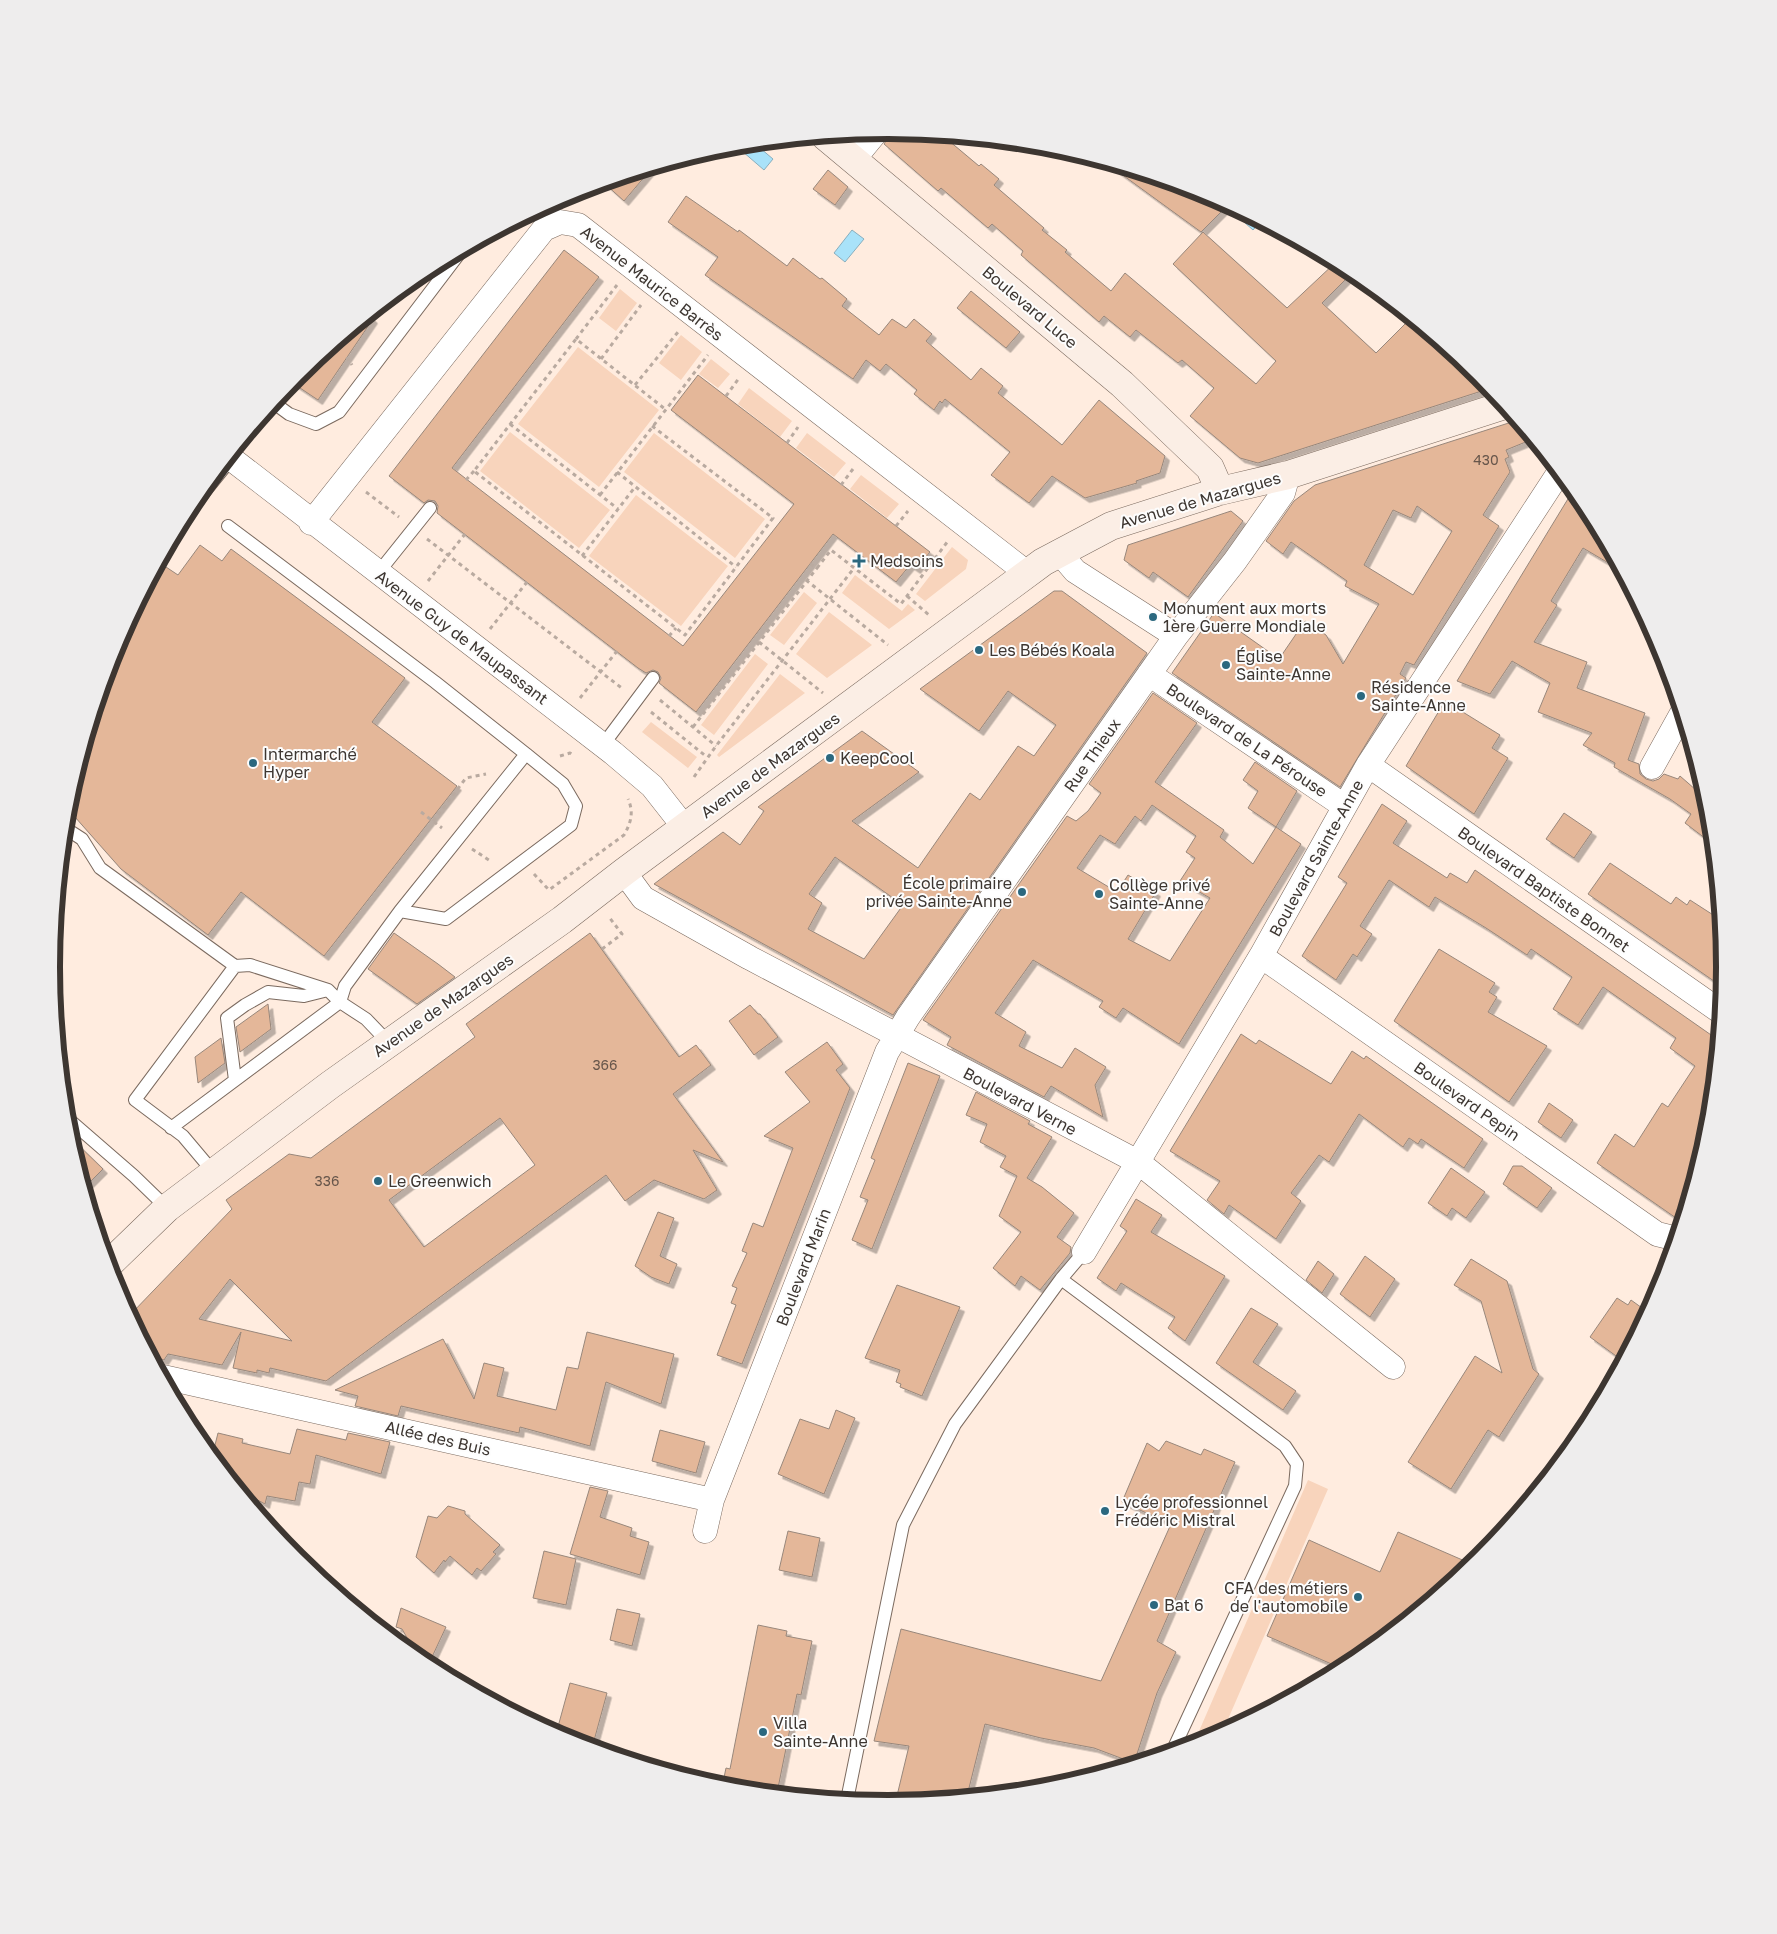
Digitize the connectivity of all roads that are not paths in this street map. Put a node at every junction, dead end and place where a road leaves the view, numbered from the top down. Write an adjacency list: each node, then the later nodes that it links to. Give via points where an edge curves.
1 (870, 139): 3 (street)
2 (830, 140): 3 (street, Boulevard Luce)
3 (853, 160): 10 (street, Boulevard Luce, via 1122,384 1210,468)
4 (452, 263): 5 (lane, via 339,412 316,424)
5 (279, 407)
6 (1498, 407): 8 (street, Avenue de Mazargues)
7 (233, 460): 12 (street, Avenue Guy de Maupassant)
8 (1288, 475): 10 (street, Avenue de Mazargues); 17 (street, Rue Thieux, via 1283,493)
9 (1556, 478): 23 (street, Boulevard Sainte-Anne)
10 (1220, 491): 14 (street, Avenue de Mazargues, via 1111,526)
11 (430, 508): 16 (lane)
12 (312, 522): 15 (street, Avenue Maurice Barrès, via 544,229 560,222 578,225); 16 (street, Avenue Guy de Maupassant)
13 (228, 526): 22 (lane)
14 (1059, 552): 15 (street, Avenue de Mazargues); 17 (street, via 1075,571)
15 (1027, 573): 26 (street, Avenue de Mazargues)
16 (378, 574): 21 (street, Avenue Guy de Maupassant)
17 (1176, 636): 18 (street, Rue Thieux)
18 (1149, 674): 25 (street, Boulevard de La Pérouse); 35 (street, Rue Thieux)
19 (652, 678): 21 (lane)
20 (1679, 719): 24 (street)
21 (602, 745): 26 (street, Avenue Guy de Maupassant, via 652,786)
22 (526, 754): 29 (lane); 29 (lane, via 563,784 576,806 571,825 446,919)
23 (1368, 765): 25 (street, Boulevard Sainte-Anne); 34 (street, Boulevard Baptiste Bonnet)
24 (1652, 767)
25 (1344, 806): 30 (street, Boulevard Sainte-Anne)
26 (685, 828): 28 (street, Avenue de Mazargues)
27 (71, 832): 31 (lane, via 82,839 100,868)
28 (624, 872): 35 (street, Boulevard Verne, via 643,898); 36 (street, Avenue de Mazargues)
29 (400, 911): 33 (lane, via 345,986)
30 (1261, 956): 40 (street, Boulevard Sainte-Anne); 43 (street, Boulevard Pepin, via 1657,1234)
31 (235, 966): 32 (lane, via 250,966); 39 (lane, via 135,1100)
32 (328, 990): 33 (lane); 37 (lane, via 304,996 268,992 227,1018)
33 (340, 1002): 36 (lane, via 366,1019); 37 (lane)
34 (1715, 1008)
35 (896, 1036): 40 (street, Boulevard Verne); 49 (street, Boulevard Marin)
36 (389, 1043): 41 (street, Avenue de Mazargues)
37 (235, 1080): 39 (lane)
38 (75, 1125): 42 (lane)
39 (172, 1128): 41 (lane, via 183,1136)
40 (1138, 1162): 44 (street, Boulevard Sainte-Anne); 47 (street, Boulevard Verne)
41 (215, 1174): 42 (street, Avenue de Mazargues)
42 (167, 1208): 45 (street, Avenue de Mazargues)
43 (1671, 1238)
44 (1084, 1252): 46 (lane)
45 (114, 1260)
46 (1062, 1279): 51 (lane, via 1286,1446 1297,1464 1295,1486); 52 (lane, via 955,1424 903,1525)
47 (1393, 1367)
48 (170, 1378): 49 (street, Allée des Buis)
49 (712, 1500): 50 (street, Boulevard Marin)
50 (705, 1530)
51 (1176, 1744)
52 (848, 1795)

